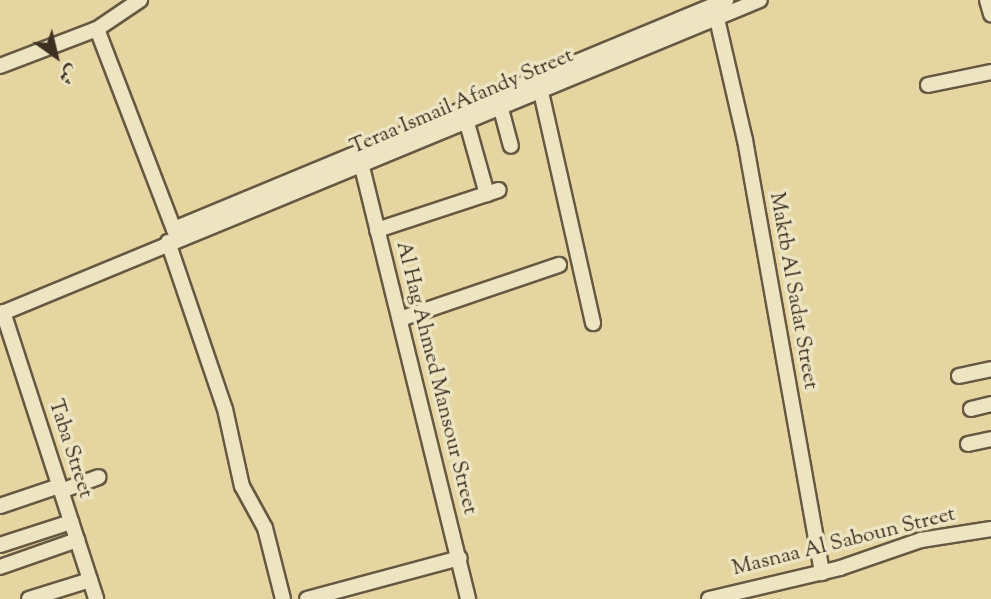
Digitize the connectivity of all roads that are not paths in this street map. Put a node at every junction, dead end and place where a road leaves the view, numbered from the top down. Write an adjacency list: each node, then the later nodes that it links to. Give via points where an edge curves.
1 (140, 0): 8 (street)
2 (726, 0): 5 (street, Teraa Ismail Afandy Street)
3 (760, 0): 7 (street, Teraa Ismail Afandy Street)
4 (988, 0): 6 (street)
5 (690, 7): 9 (street, Teraa Ismail Afandy Street)
6 (991, 14)
7 (717, 19): 9 (street, Teraa Ismail Afandy Street); 39 (street, Maktb Al Sadat Street, via 745,140)
8 (97, 29): 10 (street); 19 (street)
9 (644, 41): 13 (street, Teraa Ismail Afandy Street); 19 (street, Teraa Ismail Afandy Street)
10 (0, 66)
11 (991, 72): 12 (street)
12 (929, 85)
13 (541, 92): 14 (street, Teraa Ismail Afandy Street); 23 (street)
14 (501, 109): 15 (street, Teraa Ismail Afandy Street); 16 (street)
15 (467, 123): 17 (street, Teraa Ismail Afandy Street); 18 (street, via 493,192)
16 (511, 146)
17 (362, 167): 18 (street, Al Hag Ahmed Mansour Street); 19 (street, Teraa Ismail Afandy Street)
18 (377, 230): 22 (street, Al Hag Ahmed Mansour Street)
19 (173, 236): 21 (street); 43 (street, via 243,486 265,528)
20 (559, 265): 22 (street)
21 (2, 313): 31 (street, Taba Street)
22 (400, 319): 37 (street, Al Hag Ahmed Mansour Street)
23 (593, 323)
24 (991, 369): 25 (street)
25 (959, 376)
26 (991, 404): 27 (street)
27 (971, 409)
28 (991, 439): 29 (street)
29 (968, 444)
30 (99, 477): 31 (street)
31 (60, 488): 32 (street); 33 (street, Taba Street)
32 (0, 506)
33 (71, 522): 35 (street, Taba Street); 36 (street)
34 (991, 529): 39 (street, Masnaa Al Saboun Street, via 921,540)
35 (77, 540): 38 (street); 40 (street, Taba Street)
36 (0, 545)
37 (460, 558): 44 (street); 45 (street, Al Hag Ahmed Mansour Street)
38 (0, 567)
39 (822, 573): 46 (street, Masnaa Al Saboun Street)
40 (90, 580): 41 (street); 42 (street, Taba Street)
41 (29, 599)
42 (96, 599)
43 (283, 599)
44 (307, 599)
45 (468, 599)
46 (709, 599)

